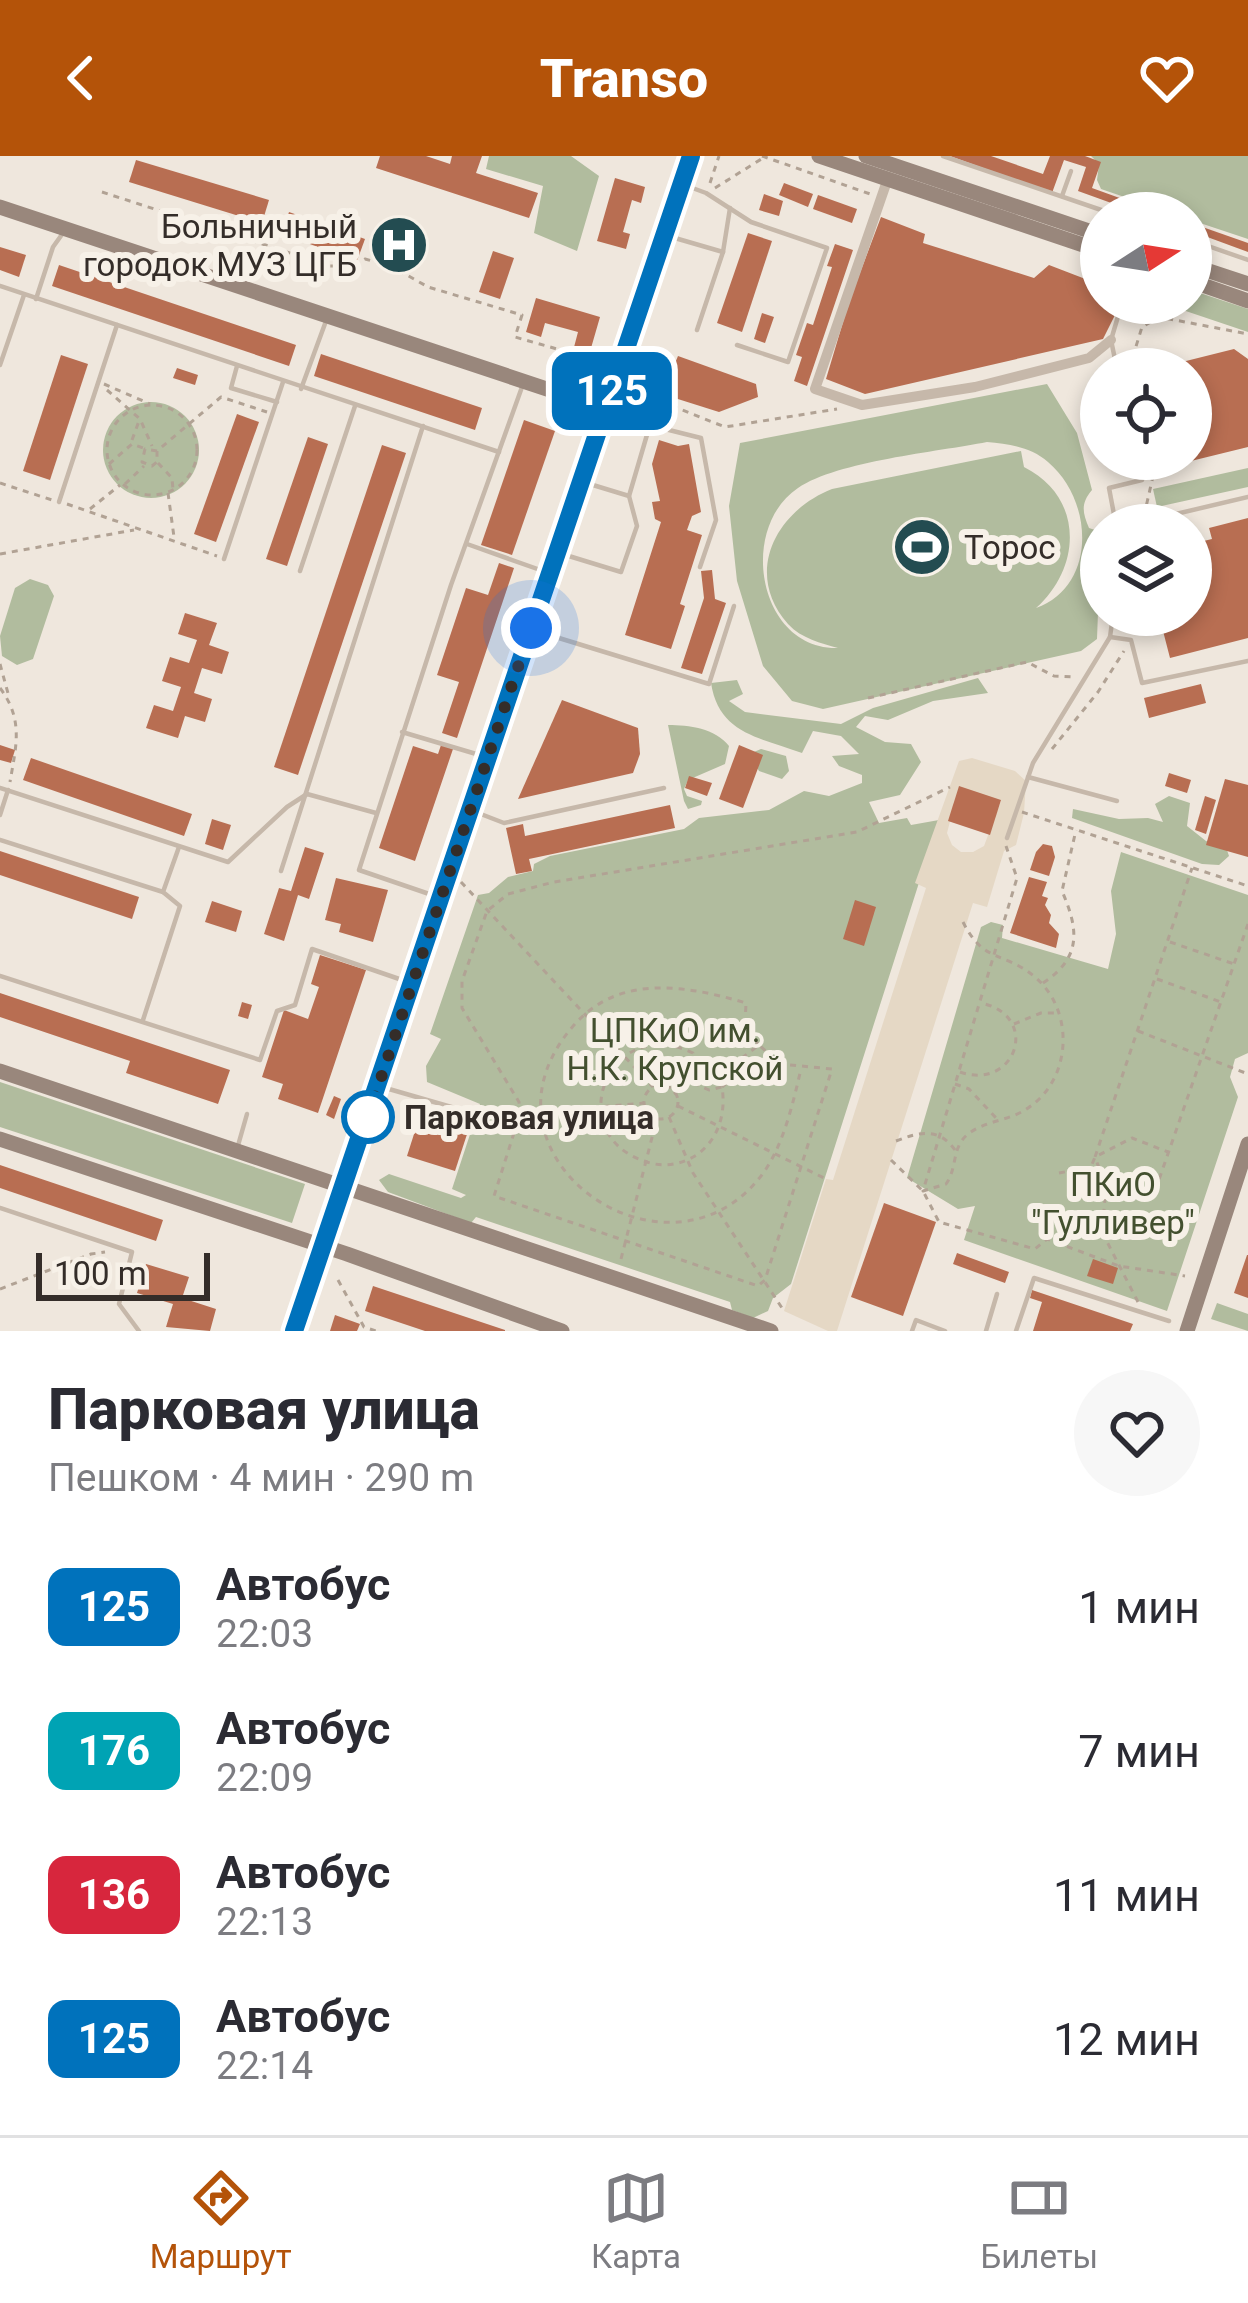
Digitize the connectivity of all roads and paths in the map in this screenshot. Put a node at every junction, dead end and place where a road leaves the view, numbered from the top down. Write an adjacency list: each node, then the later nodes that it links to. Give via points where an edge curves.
1 (691, 156): 9 (main road)
2 (719, 156): 12 (path)
3 (763, 156): 10 (path); 12 (path)
4 (818, 156): 10 (main road)
5 (866, 156): 7 (main road)
6 (943, 156): 13 (lane)
7 (907, 163): 17 (main road)
8 (1071, 171): 13 (lane)
9 (681, 184): 12 (lane); 19 (main road)
10 (883, 189): 20 (main road); 50 (street, via 815,389)
11 (103, 192): 40 (path, via 330,266 365,259 391,266 428,287 522,315 515,337)
12 (706, 194): 16 (lane)
13 (1062, 196): 14 (lane)
14 (1080, 202)
15 (0, 207): 18 (main road)
16 (730, 208): 22 (lane); 37 (lane, via 827,248 788,362)
17 (1080, 227)
18 (67, 229): 29 (lane, via 52,247); 31 (main road)
19 (665, 235): 22 (lane); 52 (main road)
20 (1080, 245)
21 (1212, 247): 23 (lane)
22 (723, 252): 34 (lane)
23 (1248, 260)
24 (1212, 272): 25 (main road)
25 (1248, 284)
26 (0, 286): 28 (lane)
27 (1212, 288): 30 (main road)
28 (24, 295): 29 (lane); 41 (lane)
29 (36, 299): 33 (lane)
30 (1248, 301)
31 (328, 316): 45 (main road); 46 (lane)
32 (1116, 324): 36 (lane)
33 (116, 325): 42 (lane); 43 (lane)
34 (697, 330)
35 (1248, 334): 39 (path, via 1159,317 1142,327)
36 (1111, 340): 38 (lane); 50 (street, via 1089,358)
37 (736, 345)
38 (1113, 348)
39 (1136, 348)
40 (608, 364)
41 (0, 365)
42 (237, 365): 44 (lane); 48 (lane, via 231,388)
43 (97, 381): 49 (path); 53 (path); 73 (lane)
44 (284, 381): 46 (lane); 48 (lane)
45 (524, 382): 52 (main road); 62 (lane)
46 (301, 389): 51 (lane)
47 (639, 392): 50 (path, via 725,427)
48 (277, 402): 54 (lane)
49 (152, 404): 53 (path); 56 (path)
50 (862, 405)
51 (355, 406): 58 (lane); 84 (lane)
52 (607, 409): 57 (lane); 67 (main road)
53 (129, 410): 55 (path); 64 (path, via 109,434)
54 (273, 414): 56 (path, via 221,397); 82 (lane)
55 (140, 419): 59 (path); 61 (path)
56 (190, 425): 61 (path); 70 (path, via 196,458)
57 (650, 425): 71 (lane); 83 (lane, via 701,439 716,520)
58 (423, 427): 62 (lane); 104 (lane)
59 (132, 444): 60 (path); 64 (path)
60 (145, 449): 61 (path); 65 (path)
61 (155, 450): 63 (path)
62 (499, 452): 79 (lane)
63 (157, 462): 65 (path); 70 (path, via 172,478)
64 (109, 464): 69 (path)
65 (145, 464): 69 (path)
66 (1142, 480): 74 (lane, via 1109,488)
67 (583, 482): 71 (lane); 80 (main road)
68 (0, 483): 73 (path)
69 (123, 485): 70 (path, via 146,495); 76 (path)
70 (171, 491): 78 (path)
71 (628, 496): 80 (lane, via 637,526 621,572)
72 (1248, 497): 75 (lane)
73 (58, 502): 76 (path)
74 (1112, 504)
75 (1212, 506)
76 (88, 511): 77 (path)
77 (139, 529): 78 (path); 81 (path)
78 (174, 541): 82 (path)
79 (466, 544): 85 (lane); 97 (lane)
80 (559, 553): 85 (main road)
81 (0, 554)
82 (224, 559)
83 (700, 567)
84 (300, 572)
85 (551, 574): 87 (main road)
86 (734, 606): 87 (lane, via 709,684)
87 (531, 628): 99 (main road)
88 (1130, 636): 90 (path)
89 (1110, 637): 90 (lane); 93 (lane)
90 (1131, 640): 91 (lane, via 1142,683); 98 (path)
91 (1248, 661)
92 (0, 664): 96 (path)
93 (1086, 677): 95 (path, via 1054,676 1028,662); 100 (lane)
94 (0, 688): 96 (path)
95 (868, 698)
96 (11, 703): 103 (path, via 19,729)
97 (402, 732): 99 (lane); 108 (lane)
98 (1049, 753)
99 (489, 758): 107 (main road)
100 (1028, 777): 105 (lane); 106 (lane)
101 (950, 787): 120 (path, via 856,832 554,882 508,894)
102 (664, 788): 107 (lane, via 504,823)
103 (4, 789): 109 (lane); 113 (lane)
104 (307, 794): 108 (lane); 113 (lane, via 228,862); 115 (lane)
105 (1117, 802)
106 (1016, 810): 110 (path); 111 (lane)
107 (473, 811): 116 (main road)
108 (376, 813): 119 (lane, via 358,870)
109 (0, 815)
110 (1076, 830): 114 (path); 128 (path, via 1062,891 1076,937 1061,968)
111 (1007, 838): 124 (path, via 1017,878)
112 (0, 840): 118 (lane)
113 (179, 848): 118 (lane)
114 (1192, 868): 117 (path); 123 (path)
115 (281, 871)
116 (451, 876): 119 (main road); 120 (path)
117 (1248, 886)
118 (163, 892): 134 (lane, via 180,906)
119 (443, 898): 129 (main road)
120 (487, 911): 132 (path); 155 (path, via 462,981 463,1008)
121 (963, 922): 124 (path)
122 (1248, 924): 125 (path)
123 (1168, 941): 125 (path); 127 (path)
124 (995, 957): 128 (path); 131 (path)
125 (1234, 964): 130 (path)
126 (0, 976): 134 (lane)
127 (1155, 978): 130 (path); 136 (path)
128 (1042, 984): 133 (path)
129 (414, 985): 134 (lane, via 313,949 295,1005 277,1011 260,1060); 146 (main road)
130 (1221, 1002): 139 (path)
131 (981, 1004): 135 (path); 142 (path)
132 (584, 1013): 137 (path, via 626,992 685,988 746,1003 745,1025); 138 (path); 153 (path, via 546,1069)
133 (1059, 1013): 135 (path); 159 (path, via 1064,1041 1052,1083 1027,1109)
134 (143, 1020)
135 (1012, 1024): 142 (path, via 1015,1046 1001,1069)
136 (1135, 1030): 139 (path); 169 (path)
137 (759, 1045): 140 (path, via 780,1064); 148 (path, via 738,1060)
138 (624, 1056): 144 (path, via 655,1044 680,1046 693,1053); 147 (path); 152 (path, via 608,1075)
139 (1202, 1056): 143 (path); 168 (path)
140 (801, 1067): 166 (path); 173 (path, via 832,1069)
141 (0, 1071): 165 (main road)
142 (958, 1071): 145 (path)
143 (1248, 1074)
144 (689, 1081): 148 (path); 149 (path)
145 (954, 1084): 159 (path); 161 (path)
146 (379, 1085): 156 (lane); 176 (main road)
147 (653, 1087): 149 (path); 150 (path)
148 (722, 1088): 160 (path)
149 (674, 1094): 151 (path)
150 (644, 1103): 152 (path); 158 (path)
151 (677, 1106): 157 (path); 160 (path)
152 (600, 1107): 153 (path); 172 (path, via 614,1141)
153 (538, 1112): 155 (path); 181 (path, via 549,1147 575,1181)
154 (247, 1114): 165 (lane)
155 (520, 1114): 156 (path); 182 (path, via 494,1196)
156 (486, 1117)
157 (669, 1117): 158 (path); 170 (path)
158 (658, 1118): 172 (path)
159 (998, 1120): 167 (path, via 970,1132)
160 (720, 1126): 166 (path); 170 (path)
161 (939, 1134): 163 (path); 167 (path); 178 (path)
162 (0, 1139): 183 (main road)
163 (896, 1141)
164 (1248, 1144): 196 (main road)
165 (237, 1150): 176 (main road)
166 (775, 1151): 173 (path); 180 (path, via 764,1172)
167 (956, 1151): 178 (path, via 946,1184)
168 (1168, 1152): 169 (path, via 1132,1138); 177 (path, via 1155,1191)
169 (1095, 1157): 174 (path, via 1091,1167); 177 (path)
170 (688, 1160): 172 (path); 180 (path)
171 (891, 1160): 178 (path)
172 (645, 1162): 181 (path)
173 (800, 1165): 175 (path); 189 (path)
174 (1059, 1173)
175 (826, 1179)
176 (345, 1185): 183 (main road); 200 (main road)
177 (1106, 1187): 186 (path, via 1102,1232)
178 (922, 1191): 186 (path, via 939,1222 1035,1250 1046,1239)
179 (0, 1208): 184 (lane)
180 (719, 1211): 181 (path, via 687,1223); 189 (path)
181 (632, 1216): 182 (path)
182 (626, 1244): 185 (path); 189 (path, via 758,1286)
183 (323, 1246): 195 (main road); 198 (main road)
184 (124, 1250): 190 (path, via 91,1254); 197 (lane, via 132,1252 119,1304)
185 (621, 1258)
186 (1119, 1266): 187 (path); 193 (path)
187 (1185, 1276)
188 (338, 1280): 199 (path, via 364,1327)
189 (765, 1280): 192 (path)
190 (0, 1289)
191 (997, 1294): 203 (lane)
192 (784, 1311)
193 (1142, 1312): 194 (lane); 204 (lane, via 1034,1278)
194 (1169, 1321)
195 (554, 1330)
196 (1189, 1330)
197 (139, 1331)
198 (294, 1331)
199 (376, 1331)
200 (771, 1331)
201 (912, 1331): 202 (lane, via 916,1321)
202 (945, 1331)
203 (986, 1331)
204 (1016, 1331)

